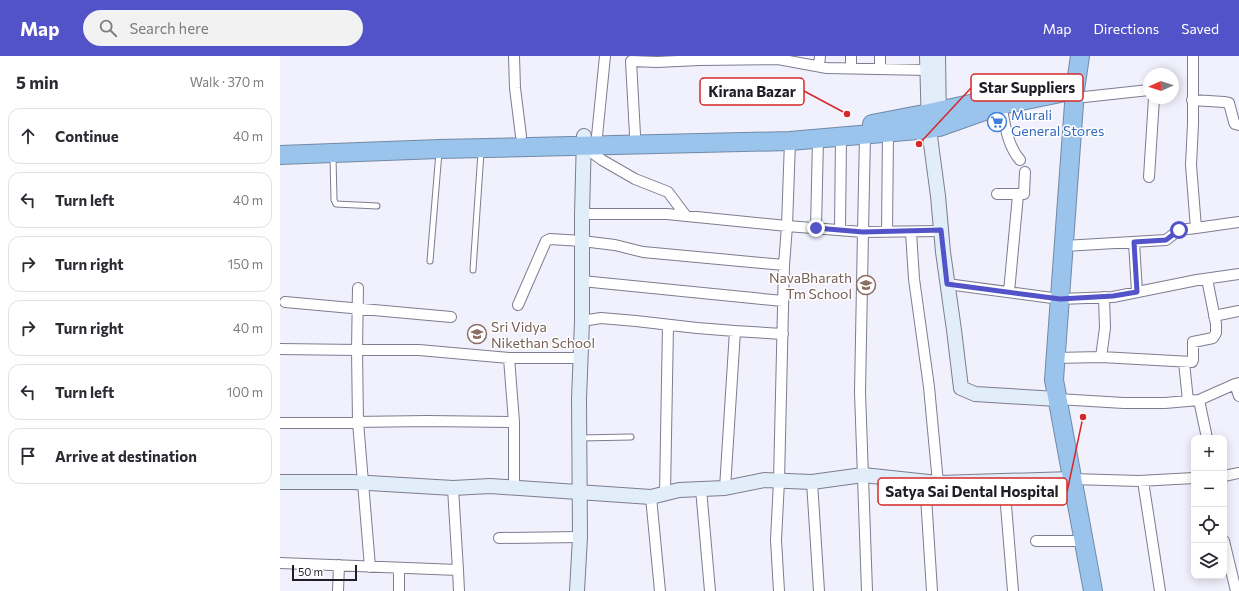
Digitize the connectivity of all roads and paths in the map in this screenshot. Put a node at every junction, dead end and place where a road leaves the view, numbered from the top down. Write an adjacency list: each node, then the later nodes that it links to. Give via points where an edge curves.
1 (514, 56): 23 (street)
2 (605, 56): 25 (street)
3 (851, 56): 11 (street)
4 (880, 56): 12 (street)
5 (938, 56): 18 (street)
6 (1080, 56): 13 (highway)
7 (1193, 56): 15 (street)
8 (789, 59): 9 (street); 21 (street, via 631,61)
9 (819, 61): 11 (street, via 827,68)
10 (927, 63): 12 (street); 18 (street)
11 (851, 68): 12 (street)
12 (880, 68)
13 (1076, 89): 14 (street); 17 (highway); 18 (highway); 52 (highway)
14 (1143, 90)
15 (1192, 100): 19 (street, via 1229,104 1234,122); 44 (street, via 1191,165)
16 (1154, 104): 35 (street)
17 (1001, 105): 18 (highway); 33 (street, via 1009,141)
18 (934, 120): 20 (highway); 21 (highway, via 786,130); 46 (street)
19 (1239, 125)
20 (888, 133): 22 (highway); 48 (street)
21 (635, 135): 25 (highway)
22 (865, 135): 24 (highway); 47 (street)
23 (521, 136): 25 (highway); 29 (highway)
24 (841, 137): 26 (highway); 45 (street)
25 (588, 139): 27 (highway); 30 (highway); 39 (street); 40 (street, via 602,160 635,179 668,192)
26 (818, 139): 27 (highway); 43 (street)
27 (790, 141): 42 (street)
28 (280, 143): 29 (highway)
29 (445, 145): 30 (highway); 31 (highway); 53 (lane)
30 (481, 148): 55 (lane)
31 (332, 153): 32 (highway); 38 (lane, via 336,204)
32 (280, 155)
33 (1020, 160)
34 (1026, 172): 37 (street, via 1025,194)
35 (1149, 177)
36 (997, 194): 37 (street)
37 (1018, 195): 61 (street)
38 (377, 206)
39 (582, 214): 40 (street); 50 (street)
40 (686, 216): 42 (street)
41 (1239, 222): 44 (street)
42 (787, 226): 43 (street); 54 (street)
43 (816, 228): 45 (street)
44 (1196, 228): 51 (street, via 1179,230 1166,240)
45 (840, 230): 47 (street)
46 (941, 230): 49 (street); 59 (street)
47 (863, 232): 48 (street); 94 (street, via 860,392)
48 (887, 232): 49 (street)
49 (911, 232): 104 (street, via 914,279 929,387)
50 (582, 241): 54 (street, via 643,252); 58 (street); 67 (street, via 546,241)
51 (1134, 242): 52 (street); 62 (street)
52 (1064, 246): 64 (highway)
53 (430, 260)
54 (784, 265): 65 (street)
55 (473, 270)
56 (1239, 274): 57 (street)
57 (1207, 279): 62 (street); 70 (street)
58 (582, 280): 65 (street); 72 (street)
59 (947, 284): 61 (street); 85 (street, via 961,388 975,394)
60 (358, 288): 68 (street)
61 (1009, 292): 64 (street)
62 (1137, 292): 63 (street)
63 (1104, 297): 64 (street); 78 (street, via 1105,328)
64 (1060, 299): 81 (highway)
65 (783, 301): 75 (street)
66 (285, 302): 68 (street)
67 (518, 305)
68 (358, 308): 71 (street); 77 (street)
69 (1239, 311): 70 (street)
70 (1214, 316): 82 (street, via 1214,336 1194,342 1193,361)
71 (450, 317)
72 (582, 321): 73 (street, via 601,318); 80 (street)
73 (668, 325): 74 (street); 110 (street)
74 (736, 331): 75 (street); 107 (street)
75 (783, 334): 98 (street)
76 (280, 349): 77 (street)
77 (357, 350): 79 (street, via 419,350); 87 (street)
78 (1101, 357): 81 (street); 82 (street)
79 (509, 358): 80 (street); 88 (street)
80 (581, 358): 92 (street)
81 (1055, 358): 85 (highway, via 1054,380)
82 (1184, 362): 86 (street)
83 (1237, 384): 84 (street); 86 (street)
84 (1239, 396)
85 (1057, 399): 86 (street, via 1124,404); 97 (highway)
86 (1193, 400): 90 (street)
87 (358, 422): 88 (street); 89 (street); 102 (street)
88 (514, 422): 106 (street)
89 (280, 423)
90 (1206, 435)
91 (631, 437): 92 (lane)
92 (580, 438): 109 (street)
93 (1239, 474): 95 (street)
94 (863, 475): 103 (street); 104 (street); 130 (street)
95 (1227, 476)
96 (1191, 478): 100 (street)
97 (1072, 479): 99 (street); 100 (street); 115 (highway)
98 (779, 481): 103 (street); 107 (street, via 764,480); 128 (street, via 776,540)
99 (1004, 481): 104 (street); 132 (street)
100 (1143, 481): 134 (street)
101 (280, 482): 102 (street)
102 (364, 482): 105 (street); 119 (street)
103 (812, 482): 129 (street)
104 (931, 482): 131 (street)
105 (453, 488): 106 (street); 121 (street)
106 (514, 488): 109 (street)
107 (725, 488): 108 (street)
108 (701, 489): 110 (street); 127 (street)
109 (580, 493): 111 (street); 112 (street)
110 (665, 493): 111 (street)
111 (651, 497): 126 (street)
112 (580, 537): 113 (street); 125 (street)
113 (499, 538)
114 (1036, 541): 115 (street)
115 (1083, 541): 133 (highway)
116 (1224, 543): 135 (street)
117 (280, 563): 118 (street)
118 (338, 566): 119 (street); 122 (street)
119 (370, 567): 120 (street)
120 (399, 568): 121 (street); 123 (street)
121 (458, 570): 124 (street)
122 (338, 591)
123 (399, 591)
124 (459, 591)
125 (577, 591)
126 (660, 591)
127 (710, 591)
128 (779, 591)
129 (819, 591)
130 (867, 591)
131 (932, 591)
132 (1013, 591)
133 (1093, 591)
134 (1160, 591)
135 (1236, 591)

